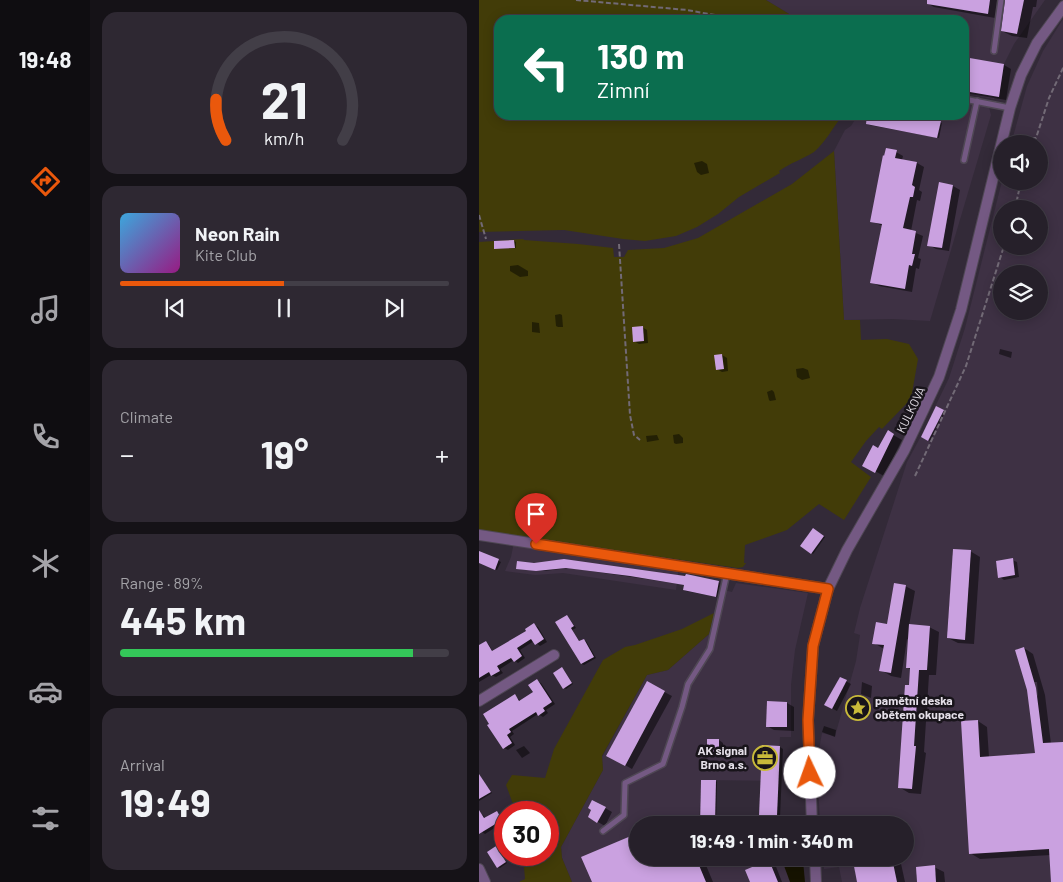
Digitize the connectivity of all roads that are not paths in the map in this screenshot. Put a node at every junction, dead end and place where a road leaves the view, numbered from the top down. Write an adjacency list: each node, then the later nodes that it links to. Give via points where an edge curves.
1 (1001, 0): 3 (lane)
2 (1063, 6): 6 (street, KULKOVA, via 1037,43)
3 (994, 52)
4 (969, 100): 5 (lane)
5 (977, 102): 6 (lane); 7 (lane)
6 (1009, 108): 10 (street, KULKOVA, via 961,310 939,378 904,451)
7 (964, 160)
8 (479, 535): 9 (street)
9 (727, 573): 10 (street); 14 (lane, via 709,648 688,684 663,764 625,783 624,815)
10 (828, 589): 13 (street, KULKOVA, via 815,636 811,666 808,720)
11 (554, 654): 12 (street)
12 (479, 701)
13 (813, 816)
14 (603, 831)
15 (815, 866): 18 (street)
16 (479, 870): 17 (street)
17 (485, 882)
18 (816, 882)

